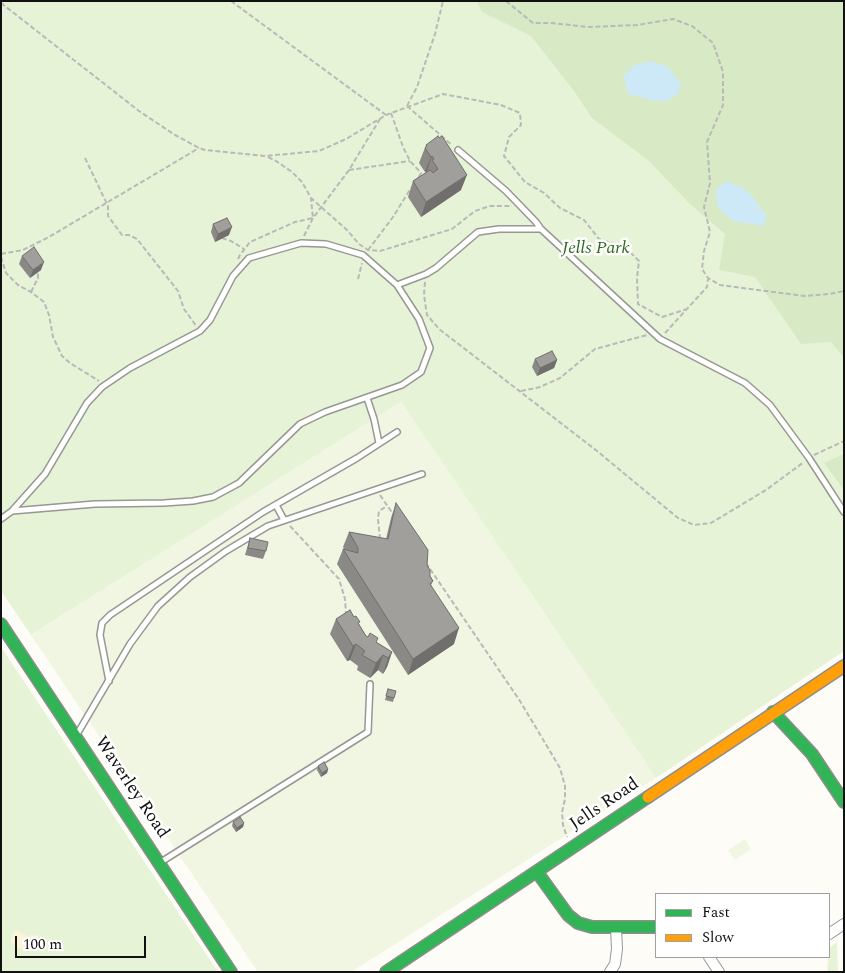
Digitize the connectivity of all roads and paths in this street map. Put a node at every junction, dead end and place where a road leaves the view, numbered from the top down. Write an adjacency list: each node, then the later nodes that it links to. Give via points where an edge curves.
1 (231, 1): 7 (path)
2 (442, 1): 5 (path, via 436,34)
3 (506, 1): 32 (path, via 533,23 588,27 653,23 673,18 692,26 713,43 723,72 723,105 707,142 710,183 704,207 710,232 702,268)
4 (1, 3): 9 (path, via 139,111)
5 (407, 106): 6 (path); 10 (path); 37 (path, via 443,94 501,105 520,113 521,125 509,138 504,156 525,182 560,208 584,220 599,239 625,246 639,260 638,304 662,317)
6 (391, 113): 7 (path); 13 (path)
7 (386, 115): 8 (path)
8 (380, 119): 11 (path, via 346,140 319,151); 14 (path)
9 (199, 148): 11 (path); 18 (path)
10 (458, 150): 20 (lane)
11 (265, 156): 17 (path, via 292,172)
12 (85, 158): 18 (path)
13 (410, 162): 14 (path); 15 (path, via 422,173)
14 (349, 170): 19 (path)
15 (416, 180)
16 (411, 188): 26 (path)
17 (311, 198): 19 (path); 21 (path)
18 (106, 204): 27 (path, via 23,250); 38 (path, via 108,216 122,235 137,239 178,291 184,309)
19 (322, 208): 21 (path); 26 (path)
20 (523, 208): 22 (lane); 26 (path, via 490,206 475,211 452,228 380,251)
21 (313, 218): 24 (path); 25 (path, via 269,233 250,242)
22 (541, 229): 30 (lane, via 478,232); 39 (lane)
23 (222, 238): 25 (path)
24 (301, 243): 28 (lane, via 326,244); 31 (lane, via 249,258)
25 (244, 249): 31 (path)
26 (368, 250): 28 (path)
27 (1, 255): 35 (path, via 6,273)
28 (364, 255): 33 (path); 34 (lane)
29 (38, 273): 35 (path)
30 (426, 274): 34 (lane); 42 (path, via 424,295 427,315 439,329)
31 (233, 276): 38 (lane, via 210,320)
32 (708, 278): 36 (path, via 720,285 781,294 804,296); 37 (path, via 706,286)
33 (358, 279)
34 (397, 285): 43 (lane, via 419,319 430,348 421,372 402,385)
35 (31, 292): 41 (path, via 44,302 53,337 62,356 99,380)
36 (844, 292)
37 (687, 309): 40 (path)
38 (200, 331): 41 (lane, via 130,368)
39 (654, 334): 40 (lane); 42 (path, via 595,349 560,378)
40 (660, 339): 47 (lane, via 745,382 770,405)
41 (102, 387): 52 (lane, via 86,403 45,474)
42 (520, 392): 47 (path, via 598,451 678,518 694,525 711,523 786,477)
43 (367, 398): 46 (lane); 52 (lane, via 300,424 239,483 213,498)
44 (397, 432): 46 (lane)
45 (844, 441): 47 (path)
46 (379, 443): 50 (lane)
47 (809, 458): 53 (lane)
48 (422, 474): 49 (lane)
49 (377, 490): 51 (path); 56 (lane)
50 (276, 505): 56 (lane); 62 (lane, via 102,623 100,634)
51 (387, 506): 54 (path); 57 (path, via 380,511 381,538)
52 (12, 512): 55 (lane)
53 (844, 512)
54 (393, 514)
55 (1, 519)
56 (284, 520): 59 (path, via 339,579); 62 (lane, via 226,551 158,606)
57 (377, 543)
58 (426, 563): 67 (path, via 520,701 560,768 565,786 563,825)
59 (347, 619)
60 (1, 624): 65 (street, Waverley Road)
61 (844, 666): 64 (street, Jells Road)
62 (108, 681): 65 (lane)
63 (370, 684): 68 (lane, via 368,732)
64 (773, 712): 66 (street, via 812,754); 67 (street, Jells Road)
65 (76, 737): 68 (street, Waverley Road)
66 (844, 802)
67 (574, 847): 69 (street, Jells Road)
68 (160, 862): 75 (street, Waverley Road)
69 (537, 872): 72 (street, via 568,915 578,923); 76 (street, Jells Road)
70 (844, 924): 73 (street)
71 (655, 927): 72 (street)
72 (616, 928): 77 (street, via 615,964)
73 (830, 933)
74 (710, 958): 78 (street)
75 (231, 972)
76 (386, 972)
77 (610, 972)
78 (719, 972)

